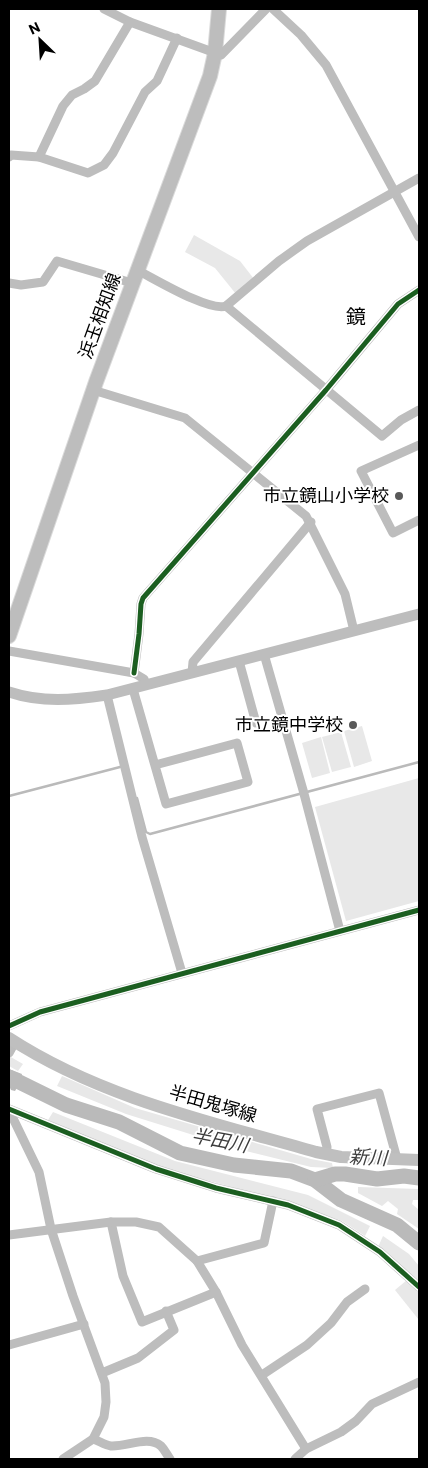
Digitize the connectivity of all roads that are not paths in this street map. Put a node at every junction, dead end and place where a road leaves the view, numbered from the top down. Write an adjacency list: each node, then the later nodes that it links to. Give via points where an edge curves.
1 (104, 9): 5 (street)
2 (219, 9): 7 (main road, 浜玉相知線)
3 (266, 9): 7 (street, via 224,54)
4 (273, 9): 11 (street, via 326,65)
5 (130, 22): 6 (street); 9 (street, via 95,81 72,95 63,106)
6 (177, 38): 7 (street); 9 (street, via 157,81 145,92 104,165 88,173)
7 (215, 53): 13 (main road, 浜玉相知線, via 210,76)
8 (9, 157): 9 (street)
9 (39, 158)
10 (419, 178): 11 (street)
11 (394, 192): 12 (street); 16 (street, via 307,241)
12 (419, 237)
13 (135, 276): 14 (street, via 57,261 43,282); 16 (street, via 207,305); 17 (main road, 浜玉相知線)
14 (9, 283)
15 (419, 290): 18 (street, via 398,304)
16 (226, 306): 18 (street)
17 (93, 390): 21 (street, via 185,418); 25 (main road, 浜玉相知線)
18 (326, 390): 19 (street, via 382,436); 21 (street)
19 (419, 410)
20 (419, 445): 22 (street, via 361,471 393,533)
21 (254, 473): 23 (street); 31 (street, via 143,598)
22 (419, 520)
23 (311, 522): 26 (street, via 345,594); 32 (street, via 193,662)
24 (419, 614): 26 (street)
25 (12, 615): 27 (main road, 浜玉相知線)
26 (354, 631): 29 (street)
27 (9, 636)
28 (9, 652): 31 (street)
29 (264, 654): 30 (street); 40 (street)
30 (239, 661): 32 (street); 37 (street)
31 (134, 673): 33 (street, via 144,678)
32 (192, 673): 33 (street)
33 (146, 685): 34 (street)
34 (133, 689): 36 (street); 38 (street)
35 (9, 692): 36 (street, via 38,699 61,700)
36 (106, 695): 41 (street, via 142,837)
37 (256, 723)
38 (155, 765): 38 (street, via 166,804 248,782 237,743)
39 (419, 910): 40 (street)
40 (340, 931): 41 (street)
41 (182, 974): 42 (street, via 40,1012)
42 (9, 1026)
43 (11, 1044): 45 (main road, 半田鬼塚線, via 142,1102)
44 (9, 1109): 48 (street, via 156,1169); 50 (street, via 39,1172)
45 (326, 1154): 46 (main road, 半田鬼塚線); 46 (street, via 317,1109 379,1093)
46 (397, 1159): 47 (main road, 半田鬼塚線)
47 (419, 1160)
48 (272, 1201): 52 (street, via 264,1243); 53 (street, via 339,1225 380,1252)
49 (111, 1222): 50 (street); 52 (street, via 136,1222 159,1227); 56 (street, via 124,1276 142,1322)
50 (51, 1228): 51 (street); 57 (street)
51 (9, 1235)
52 (196, 1261): 55 (street)
53 (419, 1287)
54 (364, 1289): 60 (street, via 347,1302 331,1323 307,1345)
55 (216, 1292): 56 (street); 60 (street, via 242,1345)
56 (166, 1312): 59 (street, via 174,1330 138,1358)
57 (84, 1324): 58 (street); 59 (street)
58 (9, 1345)
59 (102, 1373): 62 (street, via 106,1402 104,1417)
60 (262, 1375): 64 (street)
61 (419, 1382): 64 (street, via 372,1404 341,1432)
62 (93, 1439): 63 (street); 67 (street, via 117,1446 146,1441 154,1443)
63 (82, 1448): 65 (street); 66 (street)
64 (306, 1449): 68 (street)
65 (63, 1459)
66 (75, 1459)
67 (170, 1459)
68 (295, 1459)

